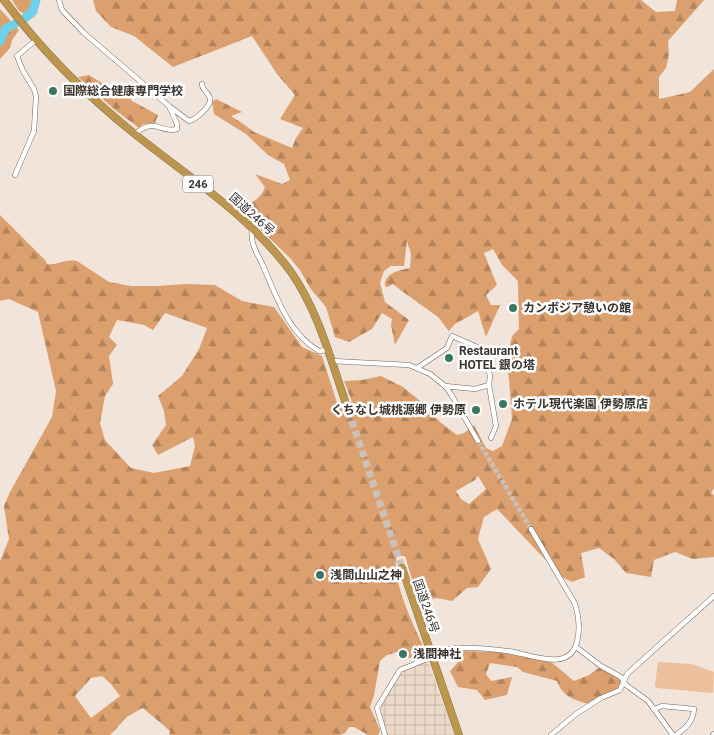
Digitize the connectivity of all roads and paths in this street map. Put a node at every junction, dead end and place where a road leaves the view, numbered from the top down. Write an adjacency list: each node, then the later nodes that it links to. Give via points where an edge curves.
1 (4, 0): 3 (highway, 国道246号 / 246)
2 (59, 0): 5 (street, via 62,10 90,38)
3 (36, 40): 6 (highway, 国道246号 / 246, via 88,94); 7 (street, via 17,56 36,96 34,130)
4 (202, 84): 5 (street, via 210,100 195,119 188,121)
5 (169, 106): 6 (street, via 178,129 147,126)
6 (135, 134): 8 (highway, 国道246号 / 246)
7 (15, 175)
8 (252, 228): 9 (highway, 国道246号 / 246, via 274,250 303,292); 9 (street, via 252,243 286,316 309,344 319,351)
9 (327, 350): 10 (highway, 国道246号 / 246)
10 (331, 361): 11 (street, via 400,364); 14 (highway, 国道246号 / 246)
11 (417, 368): 12 (street, via 446,348 452,336 484,350); 13 (street)
12 (489, 385): 13 (street, via 475,389); 15 (street, via 496,426)
13 (445, 386): 16 (street)
14 (345, 401)
15 (491, 438)
16 (478, 441)
17 (530, 529): 20 (street, via 575,604 579,629)
18 (402, 568): 21 (highway, 国道246号)
19 (714, 596): 22 (street, via 631,670)
20 (576, 647): 21 (street, via 570,655 554,660 484,649 450,648); 22 (street)
21 (431, 655): 24 (street, via 400,670 377,708); 25 (highway, 国道246号)
22 (624, 681): 23 (street); 26 (street, via 620,690 576,714)
23 (654, 709): 27 (street); 27 (street, via 662,706 694,709 687,728)
24 (385, 735)
25 (459, 735)
26 (551, 735)
27 (675, 735)

